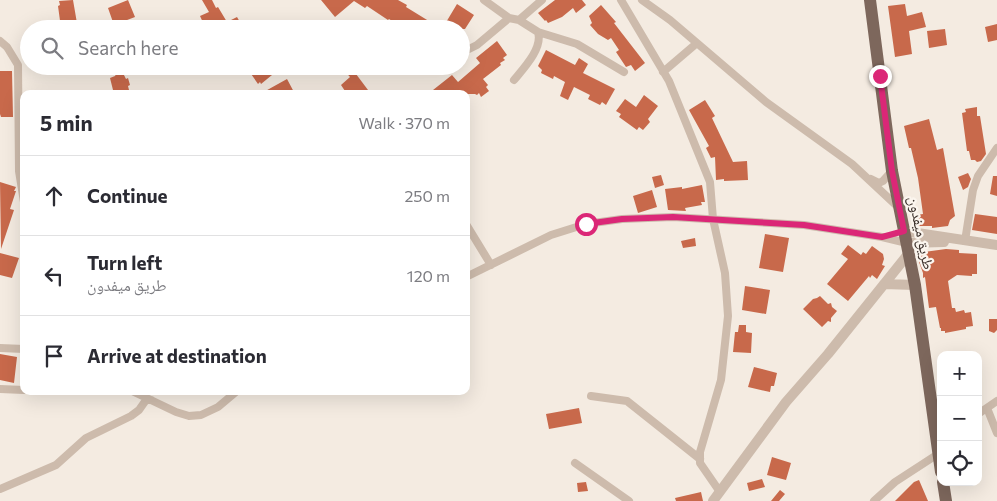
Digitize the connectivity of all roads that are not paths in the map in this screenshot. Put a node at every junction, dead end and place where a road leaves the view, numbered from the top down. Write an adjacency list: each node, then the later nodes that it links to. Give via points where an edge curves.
1 (484, 0): 6 (street)
2 (542, 0): 7 (street)
3 (622, 0): 13 (street)
4 (642, 0): 10 (street)
5 (870, 0): 17 (main road, طريق ميفدون)
6 (509, 18): 7 (street); 11 (street)
7 (520, 20): 8 (street)
8 (538, 32): 12 (street, via 577,44); 14 (street, via 538,45)
9 (0, 41): 16 (street, via 18,65)
10 (697, 43): 13 (street); 18 (street, via 766,102)
11 (470, 49)
12 (624, 72)
13 (664, 72): 20 (street, via 710,182)
14 (514, 80)
15 (997, 148): 23 (street, via 978,176 973,190)
16 (20, 171)
17 (892, 171): 18 (street, via 879,183); 19 (main road, طريق ميفدون)
18 (867, 177): 19 (street)
19 (899, 207): 24 (main road, طريق ميفدون)
20 (713, 219): 22 (street, via 804,225); 26 (street, via 622,219 586,224 551,235); 43 (street, via 724,273 728,316 721,380)
21 (470, 230): 26 (street)
22 (882, 237): 24 (street); 24 (street)
23 (965, 241): 24 (street); 25 (street)
24 (906, 242): 28 (street); 29 (main road, طريق ميفدون)
25 (997, 245)
26 (492, 265): 27 (street)
27 (470, 275)
28 (884, 284): 29 (street); 47 (street, via 786,402)
29 (916, 285): 41 (main road, طريق ميفدون)
30 (0, 348): 31 (street)
31 (20, 349)
32 (0, 389): 33 (street)
33 (20, 390)
34 (232, 395): 35 (street, via 218,407 201,415 189,416)
35 (146, 396): 46 (street, via 139,410 86,438 56,465)
36 (591, 396): 43 (street, via 627,401)
37 (997, 402): 38 (street)
38 (987, 408): 39 (street); 40 (street)
39 (982, 411)
40 (997, 433)
41 (937, 441)
42 (937, 447): 50 (street)
43 (700, 459): 47 (street, via 704,471)
44 (575, 463): 48 (street)
45 (943, 486): 51 (main road)
46 (0, 489)
47 (720, 492): 49 (street)
48 (629, 501)
49 (713, 501)
50 (874, 501)
51 (946, 501)

